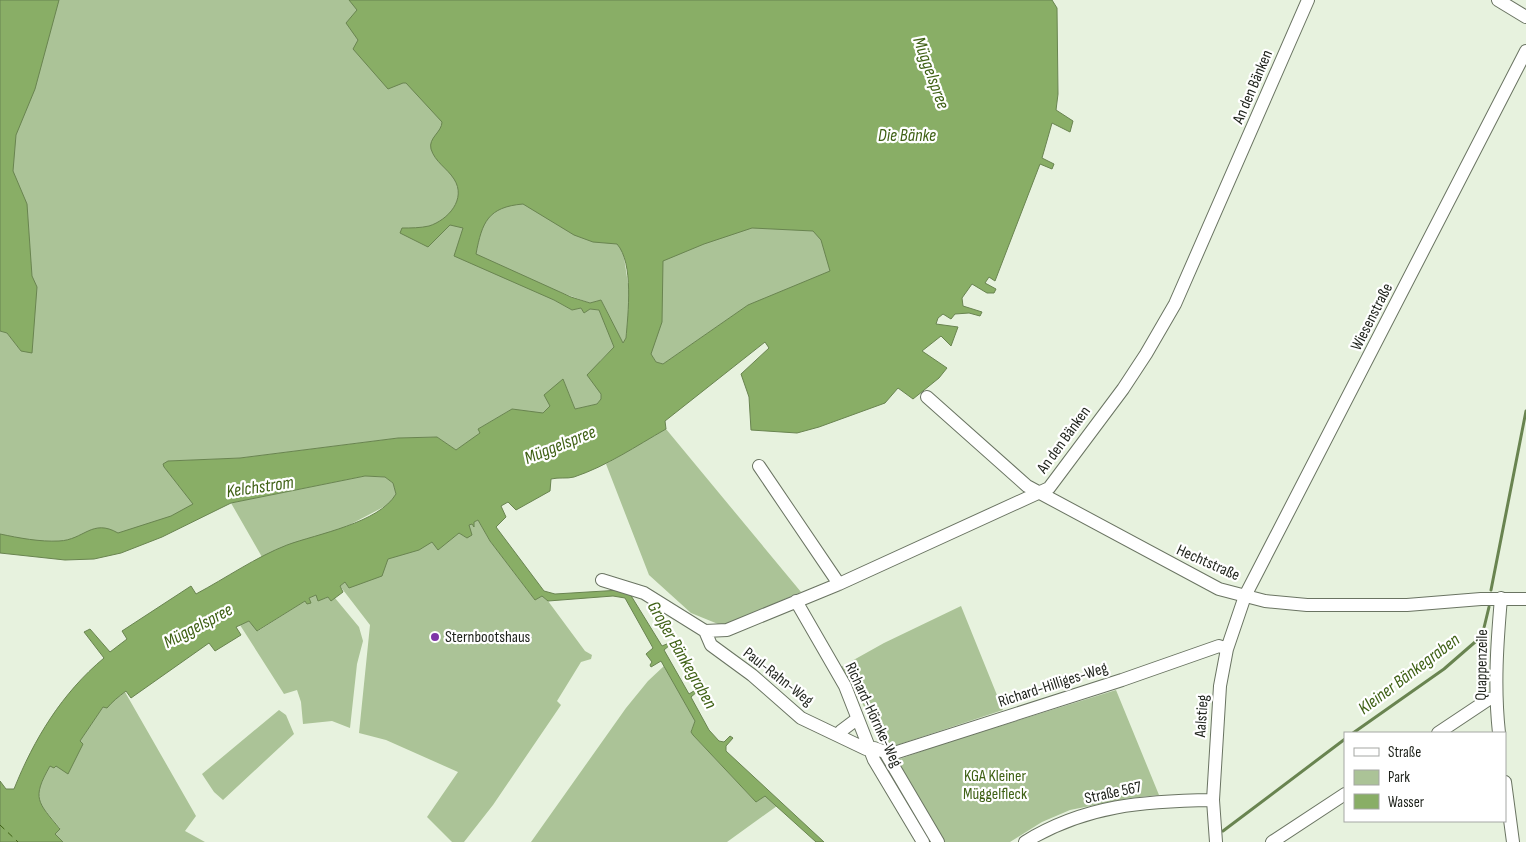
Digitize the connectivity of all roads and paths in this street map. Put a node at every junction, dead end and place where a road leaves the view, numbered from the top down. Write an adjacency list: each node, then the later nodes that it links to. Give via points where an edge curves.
1 (1308, 0): 7 (street, An den Bänken, via 1175,304 1122,389 1049,488)
2 (1498, 0): 3 (street)
3 (1526, 17)
4 (1526, 51): 10 (street, Wiesenstraße)
5 (927, 397): 7 (street, Hechtstraße)
6 (759, 466): 9 (street)
7 (1039, 493): 9 (street, An den Bänken); 10 (street, Hechtstraße, via 1188,574)
8 (602, 580): 14 (street, via 644,593)
9 (839, 584): 13 (street, An den Bänken)
10 (1245, 596): 11 (street, Hechtstraße, via 1279,603 1343,606); 15 (street, Aalstieg)
11 (1501, 598): 12 (street, Hechtstraße); 16 (street, Quappenzeile)
12 (1526, 599)
13 (796, 602): 14 (street, An den Bänken, via 736,627); 17 (street, Richard-Hörnke-Weg, via 845,686)
14 (705, 631): 20 (street, Paul-Rahn-Weg, via 711,646 752,675 802,718)
15 (1226, 648): 22 (street, Richard-Hilliges-Weg, via 1219,646); 25 (street, Aalstieg, via 1220,686)
16 (1496, 698): 18 (street, via 1489,699); 19 (street, Quappenzeile)
17 (857, 719): 20 (street); 21 (street, Richard-Hörnke-Weg)
18 (1440, 732)
19 (1499, 732)
20 (839, 736): 21 (street, Paul-Rahn-Weg)
21 (869, 749): 22 (street, Paul-Rahn-Weg, via 881,750); 26 (street, Richard-Hörnke-Weg)
22 (888, 755): 27 (street, Richard-Hörnke-Weg)
23 (1506, 790): 31 (street)
24 (1344, 795): 30 (street)
25 (1213, 800): 28 (street, Straße 567, via 1161,800 1122,805 1065,820); 29 (street, Aalstieg)
26 (922, 842)
27 (938, 842)
28 (1025, 842)
29 (1216, 842)
30 (1272, 842)
31 (1513, 842)

